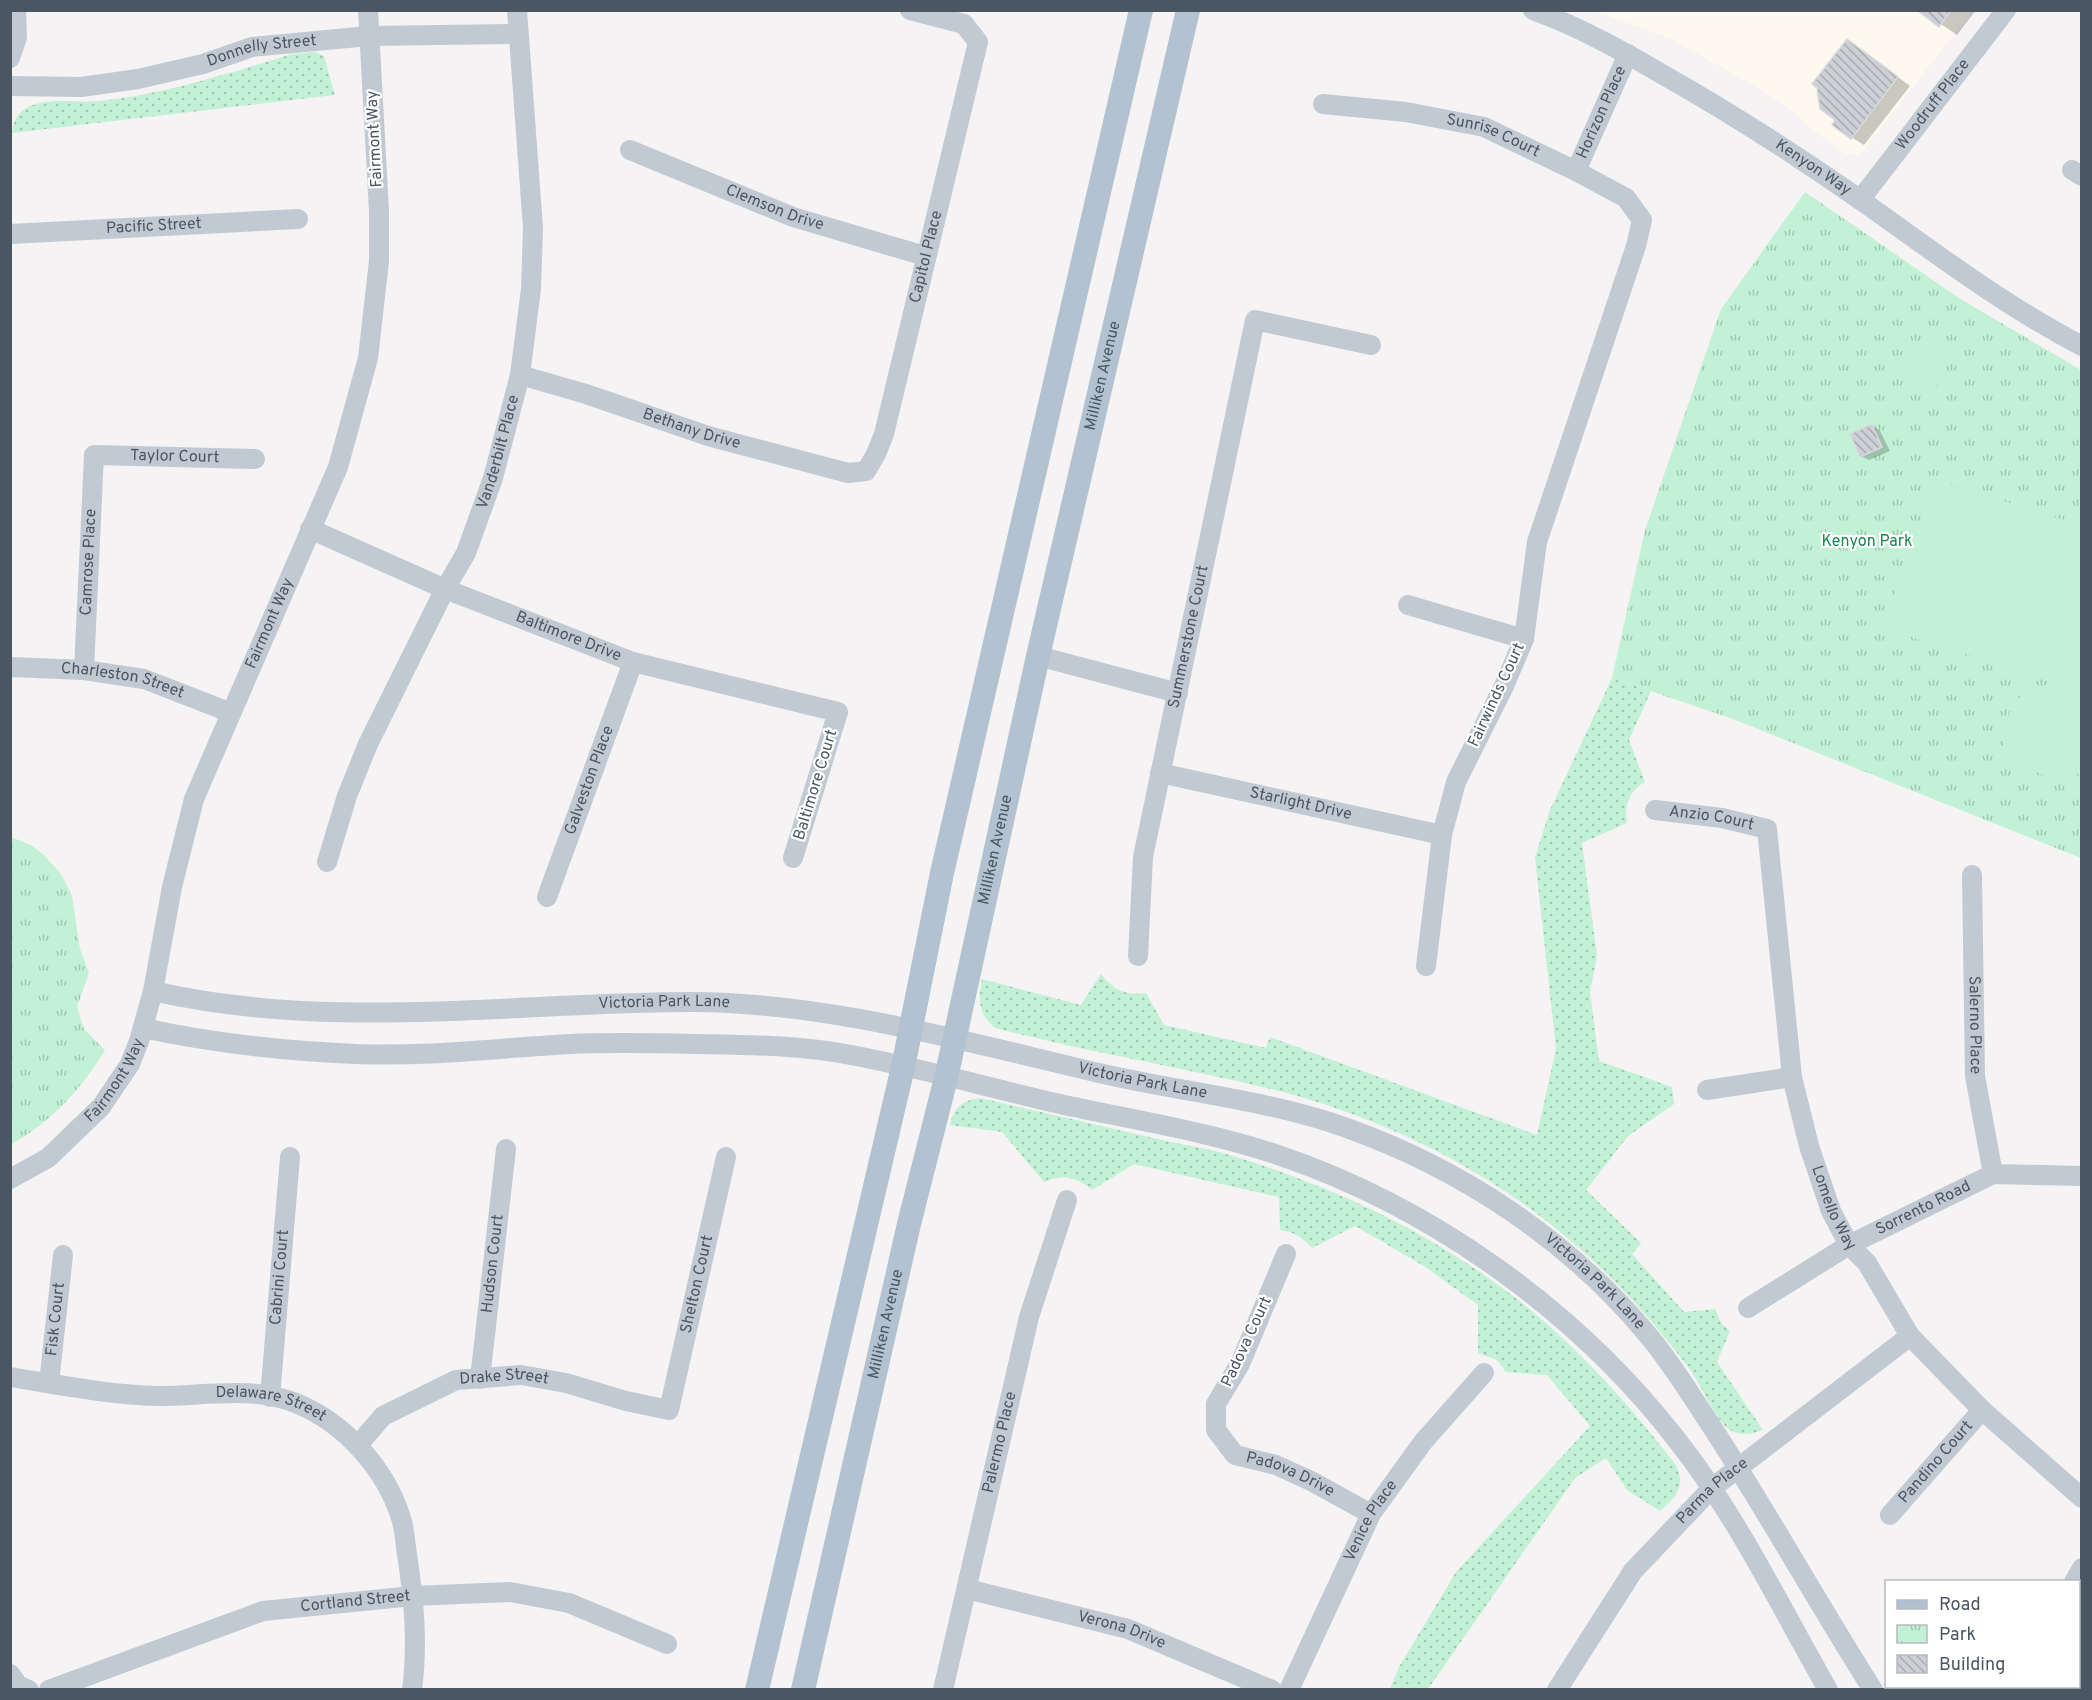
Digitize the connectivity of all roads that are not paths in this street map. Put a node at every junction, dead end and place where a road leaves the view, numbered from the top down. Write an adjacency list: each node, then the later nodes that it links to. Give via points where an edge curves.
1 (16, 10): 12 (street, via 17,37)
2 (368, 10): 10 (street, Fairmont Way)
3 (517, 10): 9 (street, Vanderbilt Place)
4 (910, 10): 21 (street, Capitol Place, via 964,24 978,42)
5 (1141, 10): 51 (main road, via 942,873)
6 (1188, 10): 32 (main road, Milliken Avenue)
7 (1533, 10): 11 (street, Kenyon Way)
8 (2006, 10): 17 (street, Woodruff Place)
9 (517, 34): 10 (street, Donnelly Street); 24 (street, Vanderbilt Place, via 533,228 531,289)
10 (369, 36): 13 (street, Donnelly Street, via 252,47 204,64 81,87); 28 (street, Fairmont Way, via 379,241 368,358 338,467)
11 (1628, 54): 16 (street, Horizon Place); 17 (street, Kenyon Way, via 1705,98)
12 (10, 58)
13 (10, 86)
14 (1323, 104): 16 (street, Sunrise Court, via 1406,112 1484,127)
15 (630, 150): 21 (street, Clemson Drive, via 793,218)
16 (1576, 171): 19 (street, Sunrise Court, via 1626,198)
17 (1860, 200): 23 (street, Kenyon Way, via 1958,271 2046,328)
18 (297, 219): 20 (street, Pacific Street)
19 (1642, 220): 31 (street, Fairwinds Court, via 1537,542)
20 (10, 234)
21 (925, 256): 27 (street, Capitol Place, via 884,434)
22 (1371, 345): 36 (street, Summerstone Court, via 1255,320)
23 (2082, 346)
24 (520, 375): 27 (street, Bethany Drive, via 708,436 848,473); 29 (street, Vanderbilt Place, via 493,478 466,553)
25 (94, 455): 26 (street, Taylor Court); 35 (street, Camrose Place)
26 (255, 459)
27 (866, 471)
28 (310, 529): 29 (street, Baltimore Drive); 37 (street, Fairmont Way)
29 (445, 589): 33 (street, Baltimore Drive); 44 (street, Vanderbilt Place, via 368,744)
30 (1408, 605): 31 (street)
31 (1524, 639): 42 (street, Fairwinds Court, via 1456,782)
32 (1038, 656): 36 (street); 52 (main road, Milliken Avenue)
33 (633, 662): 38 (street, Baltimore Drive); 46 (street, Galveston Place)
34 (10, 667): 35 (street, Charleston Street)
35 (84, 670): 37 (street, Charleston Street, via 144,679)
36 (1178, 693): 39 (street, Summerstone Court)
37 (230, 712): 49 (street, Fairmont Way, via 194,799 172,886)
38 (838, 712): 43 (street, Baltimore Court)
39 (1160, 772): 42 (street, Starlight Drive); 47 (street, Summerstone Court, via 1143,857)
40 (1655, 810): 41 (street, Anzio Court, via 1722,818)
41 (1767, 829): 54 (street, Lomello Way)
42 (1442, 835): 48 (street, Fairwinds Court)
43 (793, 858)
44 (327, 862)
45 (1972, 875): 60 (street, Salerno Place, via 1975,1077)
46 (547, 897)
47 (1138, 956)
48 (1425, 966)
49 (153, 992): 50 (street, Fairmont Way); 51 (street, Victoria Park Lane, via 262,1008 425,1014 564,1004 701,1002 836,1015)
50 (143, 1028): 53 (street, via 255,1046 358,1054 456,1053 574,1044 696,1044 847,1054); 62 (street, Fairmont Way, via 130,1064 101,1107 48,1158)
51 (911, 1030): 52 (street, Victoria Park Lane); 53 (main road)
52 (954, 1040): 55 (main road, Milliken Avenue); 78 (street, Victoria Park Lane, via 1135,1081 1261,1104 1339,1125 1408,1152 1455,1177 1548,1238 1622,1306 1674,1369)
53 (903, 1067): 55 (street); 88 (main road)
54 (1792, 1077): 56 (street); 64 (street, Lomello Way, via 1831,1211)
55 (946, 1078): 79 (street, via 1225,1139 1318,1170 1376,1197 1496,1268 1555,1314 1635,1391); 89 (main road, Milliken Avenue)
56 (1707, 1090)
57 (506, 1149): 71 (street, Hudson Court)
58 (290, 1157): 73 (street, Cabrini Court)
59 (726, 1157): 74 (street, Shelton Court)
60 (1994, 1174): 61 (street, Sorrento Road); 64 (street, Sorrento Road)
61 (2082, 1176)
62 (10, 1179)
63 (1066, 1200): 83 (street, Palermo Place, via 1029,1317)
64 (1849, 1245): 67 (street, Sorrento Road); 68 (street, Lomello Way, via 1868,1263)
65 (1286, 1254): 76 (street, Padova Court, via 1240,1364 1216,1404)
66 (63, 1255): 72 (street, Fisk Court)
67 (1748, 1308)
68 (1910, 1336): 75 (street, Lomello Way); 78 (street, Parma Place)
69 (1484, 1373): 81 (street, Venice Place, via 1423,1442)
70 (10, 1377): 72 (street, Delaware Street)
71 (480, 1379): 74 (street, Drake Street, via 521,1375); 77 (street, Drake Street, via 456,1380 382,1416)
72 (49, 1383): 73 (street, Delaware Street, via 160,1396 216,1391)
73 (270, 1397): 77 (street, Delaware Street, via 298,1403)
74 (669, 1410)
75 (1982, 1410): 80 (street, Lomello Way); 82 (street, Pandino Court)
76 (1216, 1430): 81 (street, Padova Drive, via 1235,1455 1276,1465)
77 (358, 1445): 84 (street, Delaware Street, via 386,1482 402,1519)
78 (1738, 1467): 79 (street, Parma Place); 95 (street, Victoria Park Lane, via 1817,1604)
79 (1712, 1488): 93 (street, Parma Place, via 1633,1571); 94 (street)
80 (2082, 1498)
81 (1371, 1514): 92 (street, Venice Place)
82 (1890, 1515)
83 (967, 1589): 90 (street, Palermo Place); 91 (street, Verona Drive, via 1128,1629)
84 (414, 1596): 85 (street, Cortland Street, via 510,1592 569,1603); 86 (street, Cortland Street, via 263,1611); 87 (street, Delaware Street, via 416,1657)
85 (667, 1644)
86 (49, 1689)
87 (412, 1689)
88 (757, 1689)
89 (803, 1689)
90 (943, 1689)
91 (1272, 1689)
92 (1289, 1689)
93 (1557, 1689)
94 (1828, 1689)
95 (1873, 1689)

